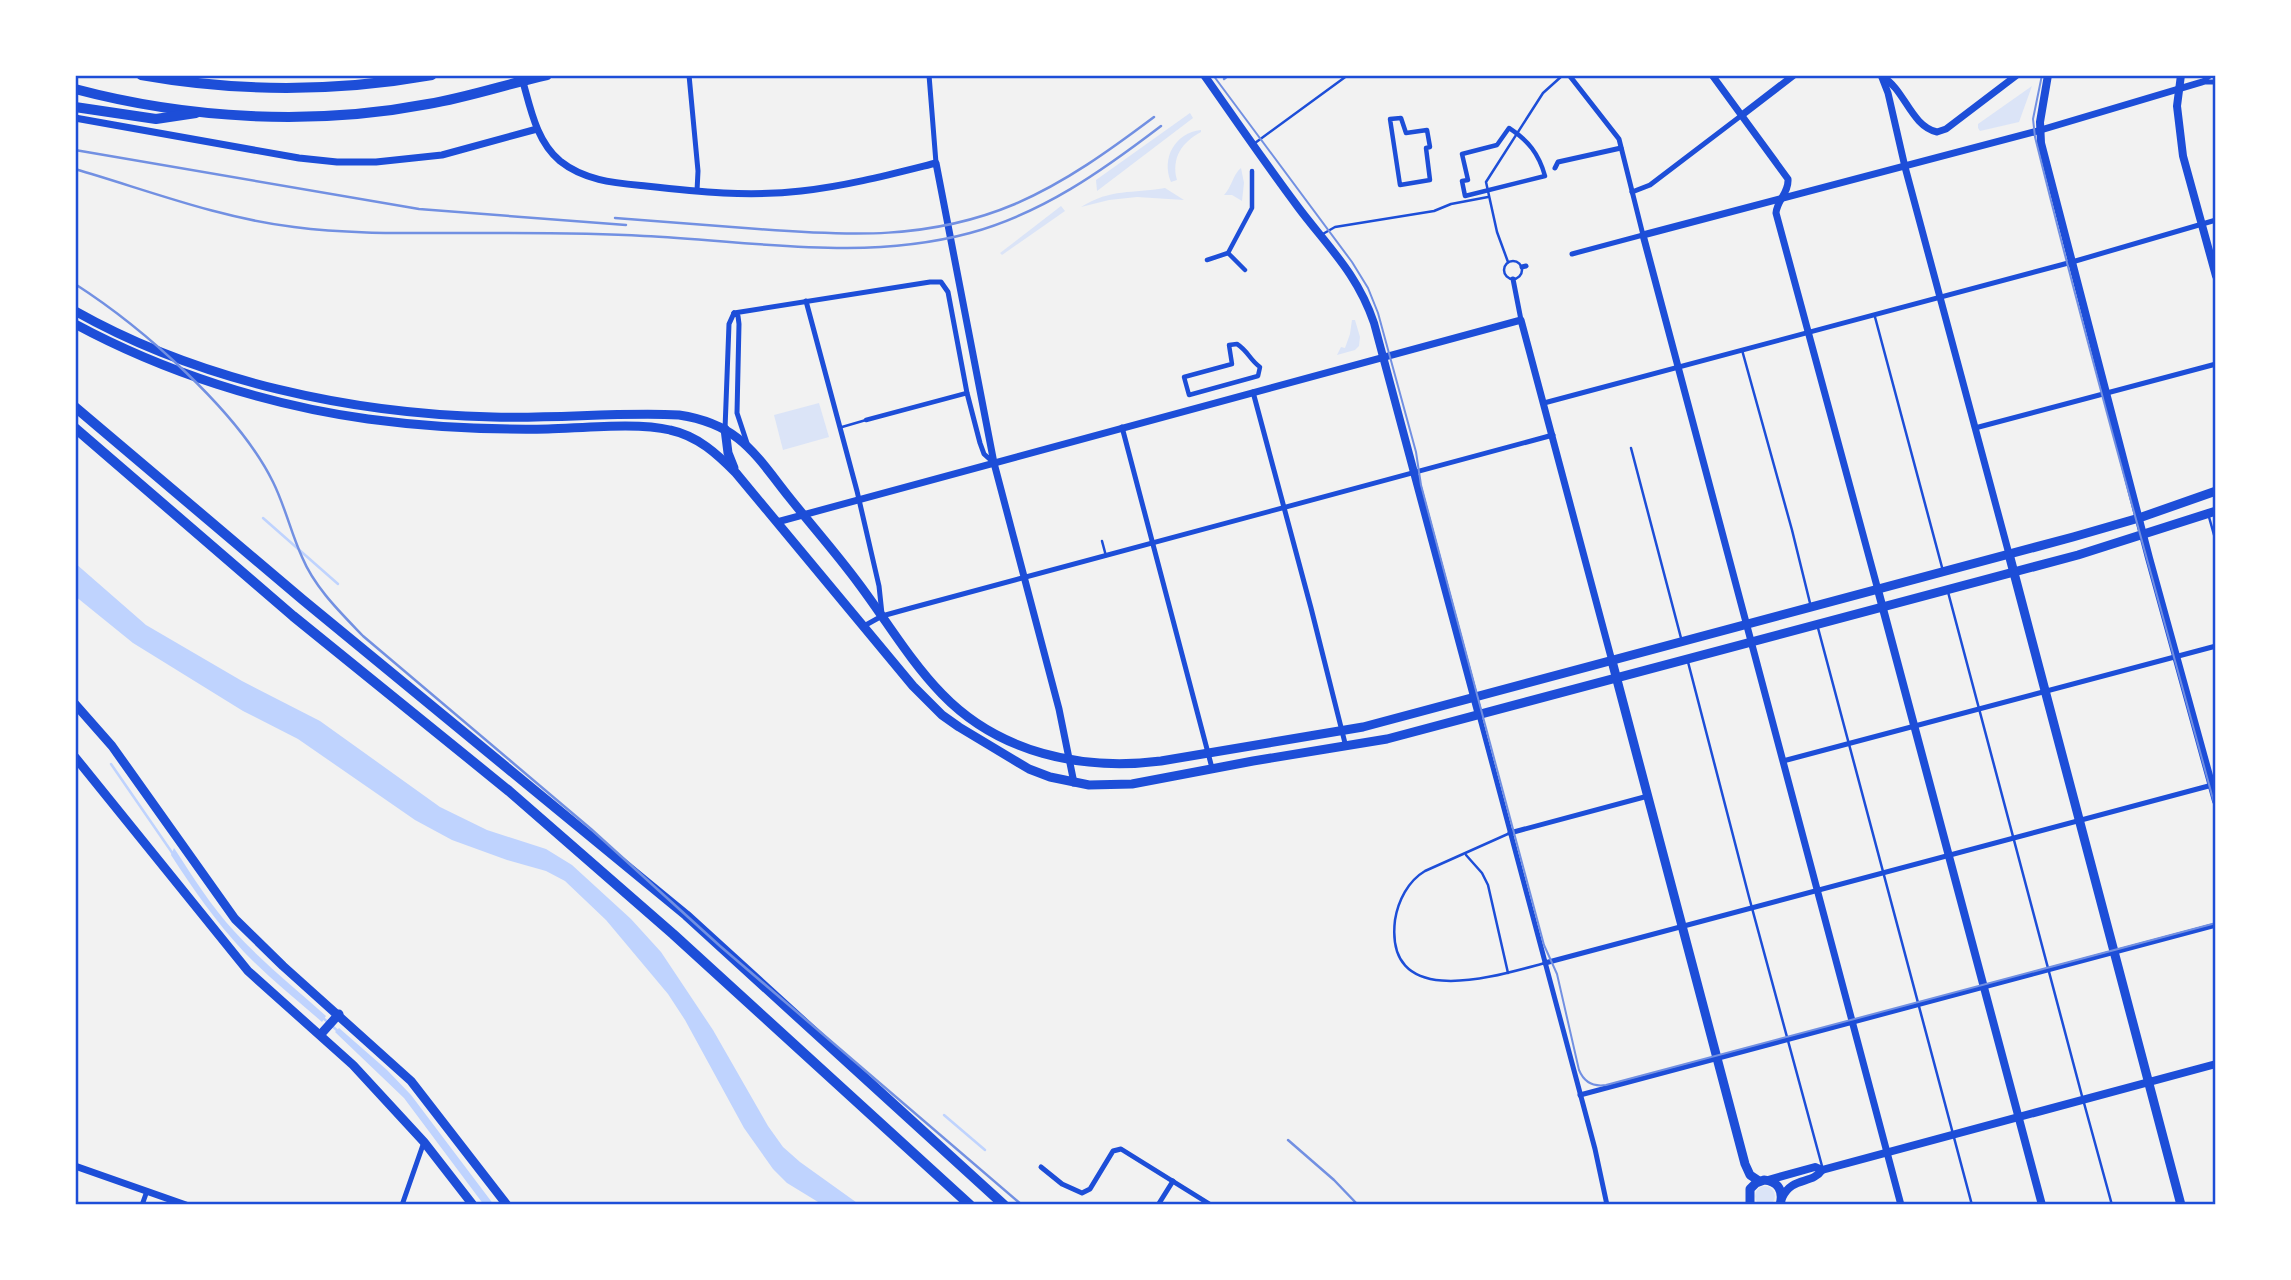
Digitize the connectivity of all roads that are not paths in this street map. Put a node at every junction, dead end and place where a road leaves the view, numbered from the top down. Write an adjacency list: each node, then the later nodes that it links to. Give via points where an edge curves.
1 (141, 75): 21 (highway)
2 (178, 75): 21 (highway)
3 (521, 75): 29 (street)
4 (547, 75): 25 (highway, via 426,105 346,114)
5 (689, 75): 38 (street)
6 (929, 75): 34 (street)
7 (1204, 75): 32 (main road)
8 (1348, 75): 32 (lane)
9 (1563, 75): 31 (lane, via 1545,91)
10 (1569, 75): 33 (street, via 1617,135)
11 (1712, 75): 26 (street)
12 (1794, 75): 26 (street)
13 (2017, 75): 18 (street, via 1937,132 1923,125)
14 (2048, 75): 30 (main road)
15 (2181, 75): 23 (main road)
16 (2211, 75): 19 (street)
17 (425, 76): 21 (highway, via 307,88)
18 (1882, 76): 35 (street)
19 (2202, 82): 20 (street); 23 (street)
20 (2216, 82)
21 (208, 84)
22 (75, 89): 25 (highway)
23 (2179, 89): 30 (street); 43 (main road, via 2183,156)
24 (75, 107): 25 (highway, via 156,120)
25 (207, 112)
26 (1742, 115): 39 (street, via 1650,186); 41 (street, via 1788,179)
27 (75, 118): 29 (street, via 337,162 442,155)
28 (1390, 120): 28 (street, via 1401,118 1406,133 1427,130 1430,180 1399,185)
29 (537, 129): 38 (street, via 558,159 588,177)
30 (2039, 130): 35 (street); 50 (main road)
31 (1517, 133): 40 (lane, via 1487,178); 40 (street, via 1539,158 1545,176); 40 (street, via 1509,128 1497,145 1462,154 1468,180 1461,181 1465,197)
32 (1252, 145): 44 (main road)
33 (1621, 148): 36 (street, via 1558,162); 39 (street)
34 (936, 163): 38 (street, via 798,192); 81 (street)
35 (1905, 167): 41 (street); 54 (street)
36 (1555, 168)
37 (1252, 171): 46 (street, via 1252,208)
38 (697, 191)
39 (1632, 192): 45 (street)
40 (1487, 194): 44 (lane, via 1434,211 1335,227); 49 (lane)
41 (1782, 198): 45 (street); 61 (street, via 1776,213)
42 (2216, 220): 43 (street)
43 (2202, 224): 50 (street); 52 (main road)
44 (1320, 235): 63 (main road, via 1359,285)
45 (1643, 235): 47 (street); 65 (street)
46 (1228, 253): 48 (street); 51 (street)
47 (1572, 254)
48 (1207, 260)
49 (1508, 262): 53 (lane, via 1505,273); 53 (lane, via 1524,267)
50 (2072, 262): 54 (street); 69 (main road)
51 (1245, 270)
52 (2216, 276)
53 (1513, 279): 59 (street)
54 (1939, 297): 58 (street); 76 (street)
55 (806, 301): 57 (street); 68 (street, via 941,282 948,292); 74 (street)
56 (75, 311): 77 (main road, via 153,348 220,372 270,387 384,409 463,416 679,415)
57 (734, 313): 77 (street, via 729,324); 79 (street, via 739,324 737,413)
58 (1874, 314): 61 (street); 98 (lane)
59 (1521, 320): 63 (street); 70 (street)
60 (75, 324): 82 (main road, via 207,380 316,409 438,427 670,430 702,443)
61 (1809, 332): 62 (street); 101 (street)
62 (1742, 349): 65 (street); 103 (lane)
63 (1383, 357): 67 (street); 83 (main road)
64 (2216, 364): 69 (street)
65 (1678, 367): 70 (street); 105 (street)
66 (1184, 377): 66 (street, via 1189,395 1255,378 1260,369 1237,344 1229,345 1232,364)
67 (1253, 392): 75 (street); 86 (street)
68 (967, 393): 72 (street); 81 (street, via 982,452)
69 (2106, 393): 76 (street); 89 (main road)
70 (1544, 403): 78 (street)
71 (75, 407): 176 (highway, via 686,915)
72 (866, 420): 74 (lane)
73 (75, 428): 175 (highway, via 293,616 519,800)
74 (840, 428): 85 (street)
75 (1122, 428): 81 (street); 94 (street)
76 (1975, 428): 95 (street)
77 (725, 429): 79 (main road); 82 (main road)
78 (1553, 435): 83 (street); 113 (street)
79 (750, 447): 88 (main road)
80 (1631, 448): 109 (lane)
81 (994, 463): 85 (street); 99 (street)
82 (736, 473): 90 (main road)
83 (1414, 474): 86 (street); 116 (main road)
84 (2216, 491): 89 (main road)
85 (859, 500): 88 (street); 104 (street)
86 (1284, 509): 94 (street); 121 (street)
87 (2212, 513): 91 (main road); 93 (lane)
88 (803, 515): 90 (street); 104 (main road)
89 (2139, 518): 91 (main road); 95 (main road)
90 (777, 522): 107 (main road)
91 (2144, 535): 97 (main road); 111 (main road)
92 (1102, 541): 96 (lane)
93 (2216, 542)
94 (1153, 544): 96 (street); 124 (street)
95 (2009, 554): 97 (main road); 98 (main road)
96 (1106, 556): 99 (street)
97 (2013, 572): 100 (main road); 115 (main road)
98 (1943, 573): 101 (main road)
99 (1024, 578): 104 (street); 126 (street)
100 (1947, 589): 102 (main road); 118 (lane)
101 (1878, 590): 102 (main road); 103 (main road)
102 (1882, 607): 106 (main road); 120 (main road)
103 (1811, 609): 105 (main road)
104 (882, 616): 107 (street); 126 (main road, via 932,683 962,712 1015,744)
105 (1747, 625): 108 (street); 109 (main road)
106 (1817, 625): 108 (main road); 122 (lane)
107 (864, 626): 129 (main road, via 942,715 1017,764)
108 (1751, 641): 112 (main road); 127 (street)
109 (1682, 642): 113 (main road)
110 (2216, 646): 111 (street)
111 (2176, 656): 115 (street); 130 (main road)
112 (1687, 659): 114 (main road); 140 (lane)
113 (1612, 661): 114 (main road); 116 (main road)
114 (1616, 677): 119 (main road); 131 (main road)
115 (2045, 692): 118 (street); 133 (main road)
116 (1474, 698): 119 (main road); 121 (main road)
117 (75, 704): 149 (main road, via 112,746 235,919)
118 (1979, 708): 120 (street); 135 (lane)
119 (1479, 715): 123 (main road); 134 (street)
120 (1914, 726): 122 (street); 137 (main road)
121 (1343, 730): 123 (street); 124 (main road)
122 (1849, 744): 127 (street); 138 (lane)
123 (1346, 747): 128 (main road)
124 (1208, 752): 126 (main road, via 1130,765); 128 (street)
125 (75, 757): 151 (main road, via 248,971)
126 (1070, 761): 129 (street)
127 (1783, 761): 139 (street)
128 (1212, 768): 129 (main road, via 1124,785)
129 (1074, 783)
130 (2214, 784): 132 (main road); 133 (street)
131 (1648, 796): 134 (street); 142 (main road)
132 (2216, 801)
133 (2078, 820): 135 (street); 143 (main road)
134 (1510, 833): 136 (lane); 144 (street)
135 (2014, 837): 137 (street); 145 (lane)
136 (1466, 855): 146 (lane, via 1488,885); 146 (lane, via 1425,871 1408,887 1395,923 1398,953 1408,968 1428,978 1457,982)
137 (1949, 855): 138 (street); 147 (main road)
138 (1884, 872): 139 (street); 148 (lane)
139 (1817, 890): 140 (street); 150 (street)
140 (1752, 908): 142 (street); 152 (lane)
141 (2216, 925): 143 (street)
142 (1682, 926): 144 (street); 153 (main road)
143 (2115, 953): 145 (street); 155 (main road)
144 (1545, 963): 146 (lane); 156 (street)
145 (2048, 971): 147 (street); 157 (lane)
146 (1508, 973)
147 (1983, 988): 148 (street); 158 (main road)
148 (1919, 1005): 150 (street); 159 (lane)
149 (337, 1017): 151 (main road); 174 (main road, via 411,1081)
150 (1852, 1023): 152 (street); 161 (street)
151 (324, 1031): 160 (main road)
152 (1788, 1040): 153 (street); 164 (lane)
153 (1718, 1058): 156 (street); 166 (main road, via 1747,1170 1754,1179)
154 (2216, 1064): 155 (main road)
155 (2149, 1082): 157 (main road); 184 (main road)
156 (1580, 1095): 170 (street)
157 (2083, 1099): 158 (main road); 183 (lane)
158 (2018, 1117): 159 (main road); 182 (main road)
159 (1953, 1134): 161 (main road); 181 (lane)
160 (424, 1143): 169 (main road); 173 (street)
161 (1887, 1152): 164 (main road); 180 (street)
162 (75, 1166): 167 (street)
163 (1041, 1167): 165 (street, via 1082,1193 1090,1189 1113,1151 1121,1149)
164 (1822, 1170): 166 (main road, via 1815,1167); 168 (main road, via 1818,1176 1793,1184)
165 (1173, 1181): 177 (street); 178 (street)
166 (1764, 1181): 168 (main road, via 1778,1186); 179 (main road, via 1750,1189)
167 (147, 1191): 171 (street); 172 (street)
168 (1781, 1201)
169 (468, 1202)
170 (1609, 1203)
171 (142, 1205)
172 (186, 1205)
173 (402, 1205)
174 (507, 1205)
175 (970, 1205)
176 (1004, 1205)
177 (1158, 1205)
178 (1211, 1205)
179 (1750, 1205)
180 (1901, 1205)
181 (1972, 1205)
182 (2042, 1205)
183 (2112, 1205)
184 (2181, 1205)

